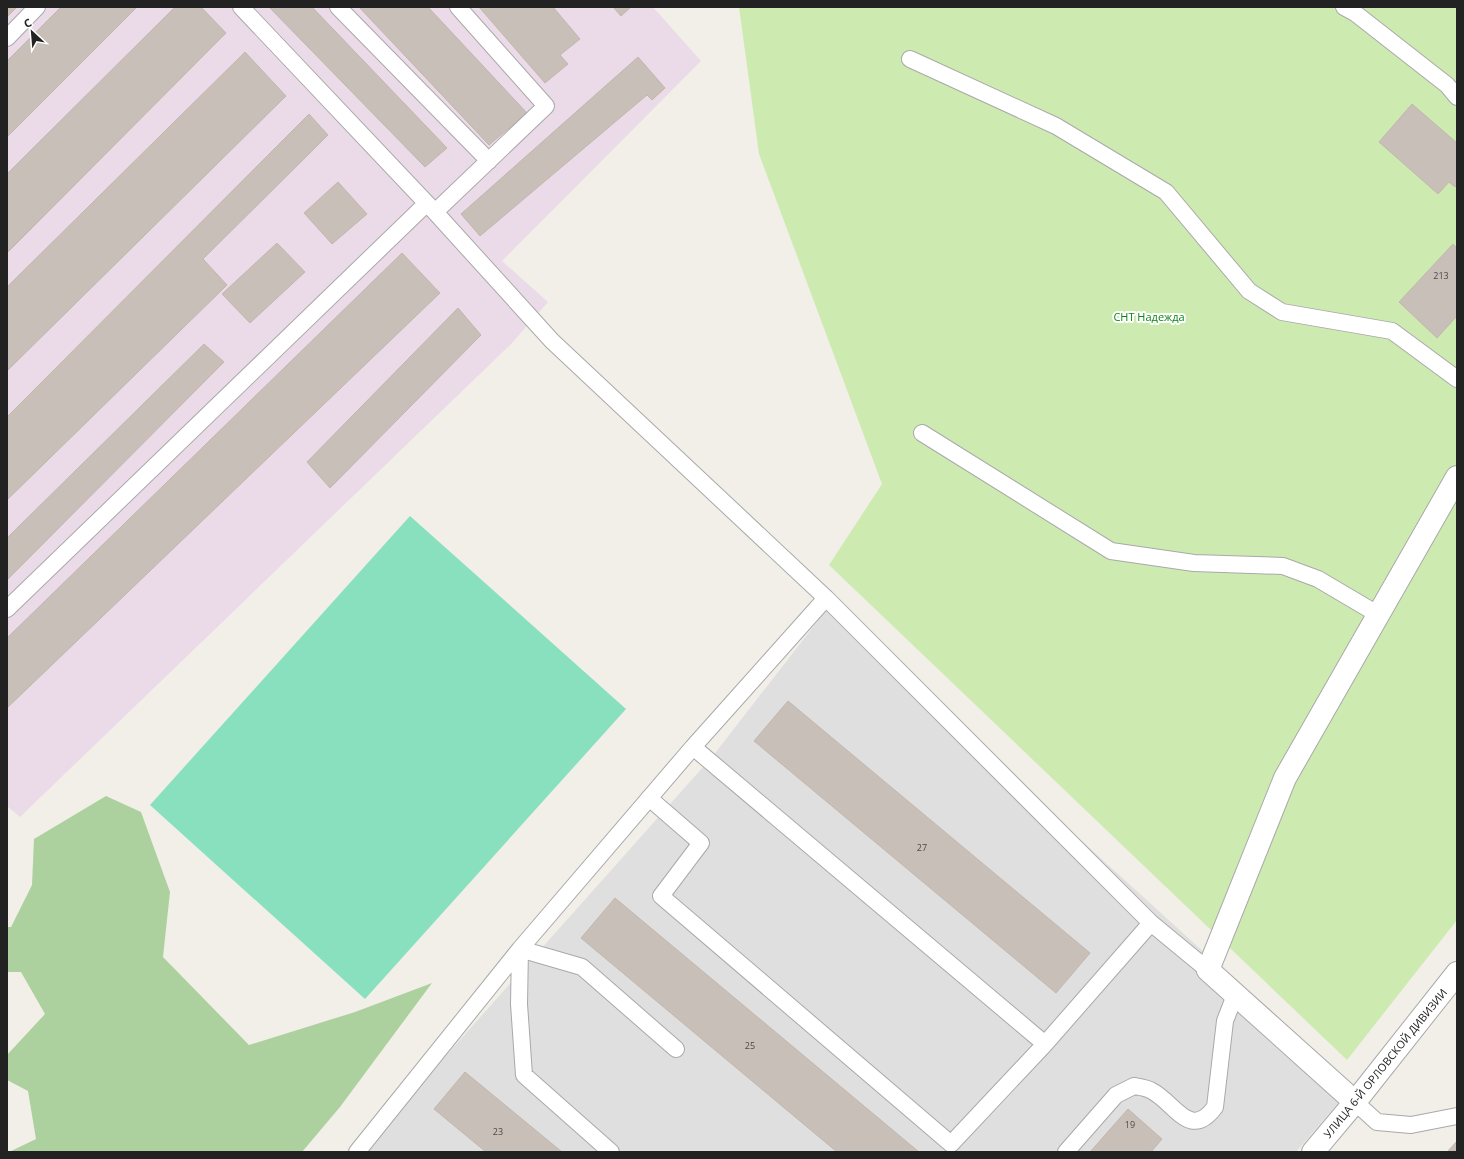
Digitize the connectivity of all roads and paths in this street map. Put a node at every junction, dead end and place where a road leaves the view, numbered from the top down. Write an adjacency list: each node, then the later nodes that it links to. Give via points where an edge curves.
1 (37, 7): 6 (lane)
2 (242, 7): 10 (lane)
3 (338, 7): 9 (lane)
4 (458, 7): 9 (lane, via 546,106)
5 (1344, 7): 8 (lane, via 1447,85)
6 (7, 38)
7 (910, 59): 11 (lane, via 1056,126 1166,192 1249,291 1282,312 1392,331)
8 (1457, 97)
9 (489, 161): 10 (lane)
10 (430, 208): 14 (lane, via 552,342); 15 (lane)
11 (1457, 379)
12 (922, 433): 16 (lane, via 1111,551 1194,563 1283,566 1318,579)
13 (1457, 477): 16 (street)
14 (826, 598): 17 (lane); 19 (lane)
15 (7, 609)
16 (1379, 614): 21 (street, via 1286,778)
17 (693, 747): 18 (lane); 24 (lane)
18 (649, 798): 20 (lane); 24 (lane, via 701,844 661,896 951,1144)
19 (1151, 923): 21 (lane); 24 (lane)
20 (520, 949): 25 (lane, via 582,967); 28 (lane); 29 (lane, via 519,1004 524,1075)
21 (1208, 970): 23 (street)
22 (1457, 973): 26 (street, УЛИЦА 6-Й ОРЛОВСКОЙ ДИВИЗИИ)
23 (1235, 995): 26 (street); 30 (lane, via 1225,1022 1215,1108 1208,1117 1197,1121 1184,1118 1152,1091 1134,1086 1116,1095)
24 (1045, 1044)
25 (676, 1049)
26 (1355, 1102): 27 (lane, via 1377,1122 1411,1125); 31 (street, УЛИЦА 6-Й ОРЛОВСКОЙ ДИВИЗИИ)
27 (1457, 1116)
28 (357, 1152)
29 (611, 1152)
30 (1066, 1152)
31 (1313, 1152)

